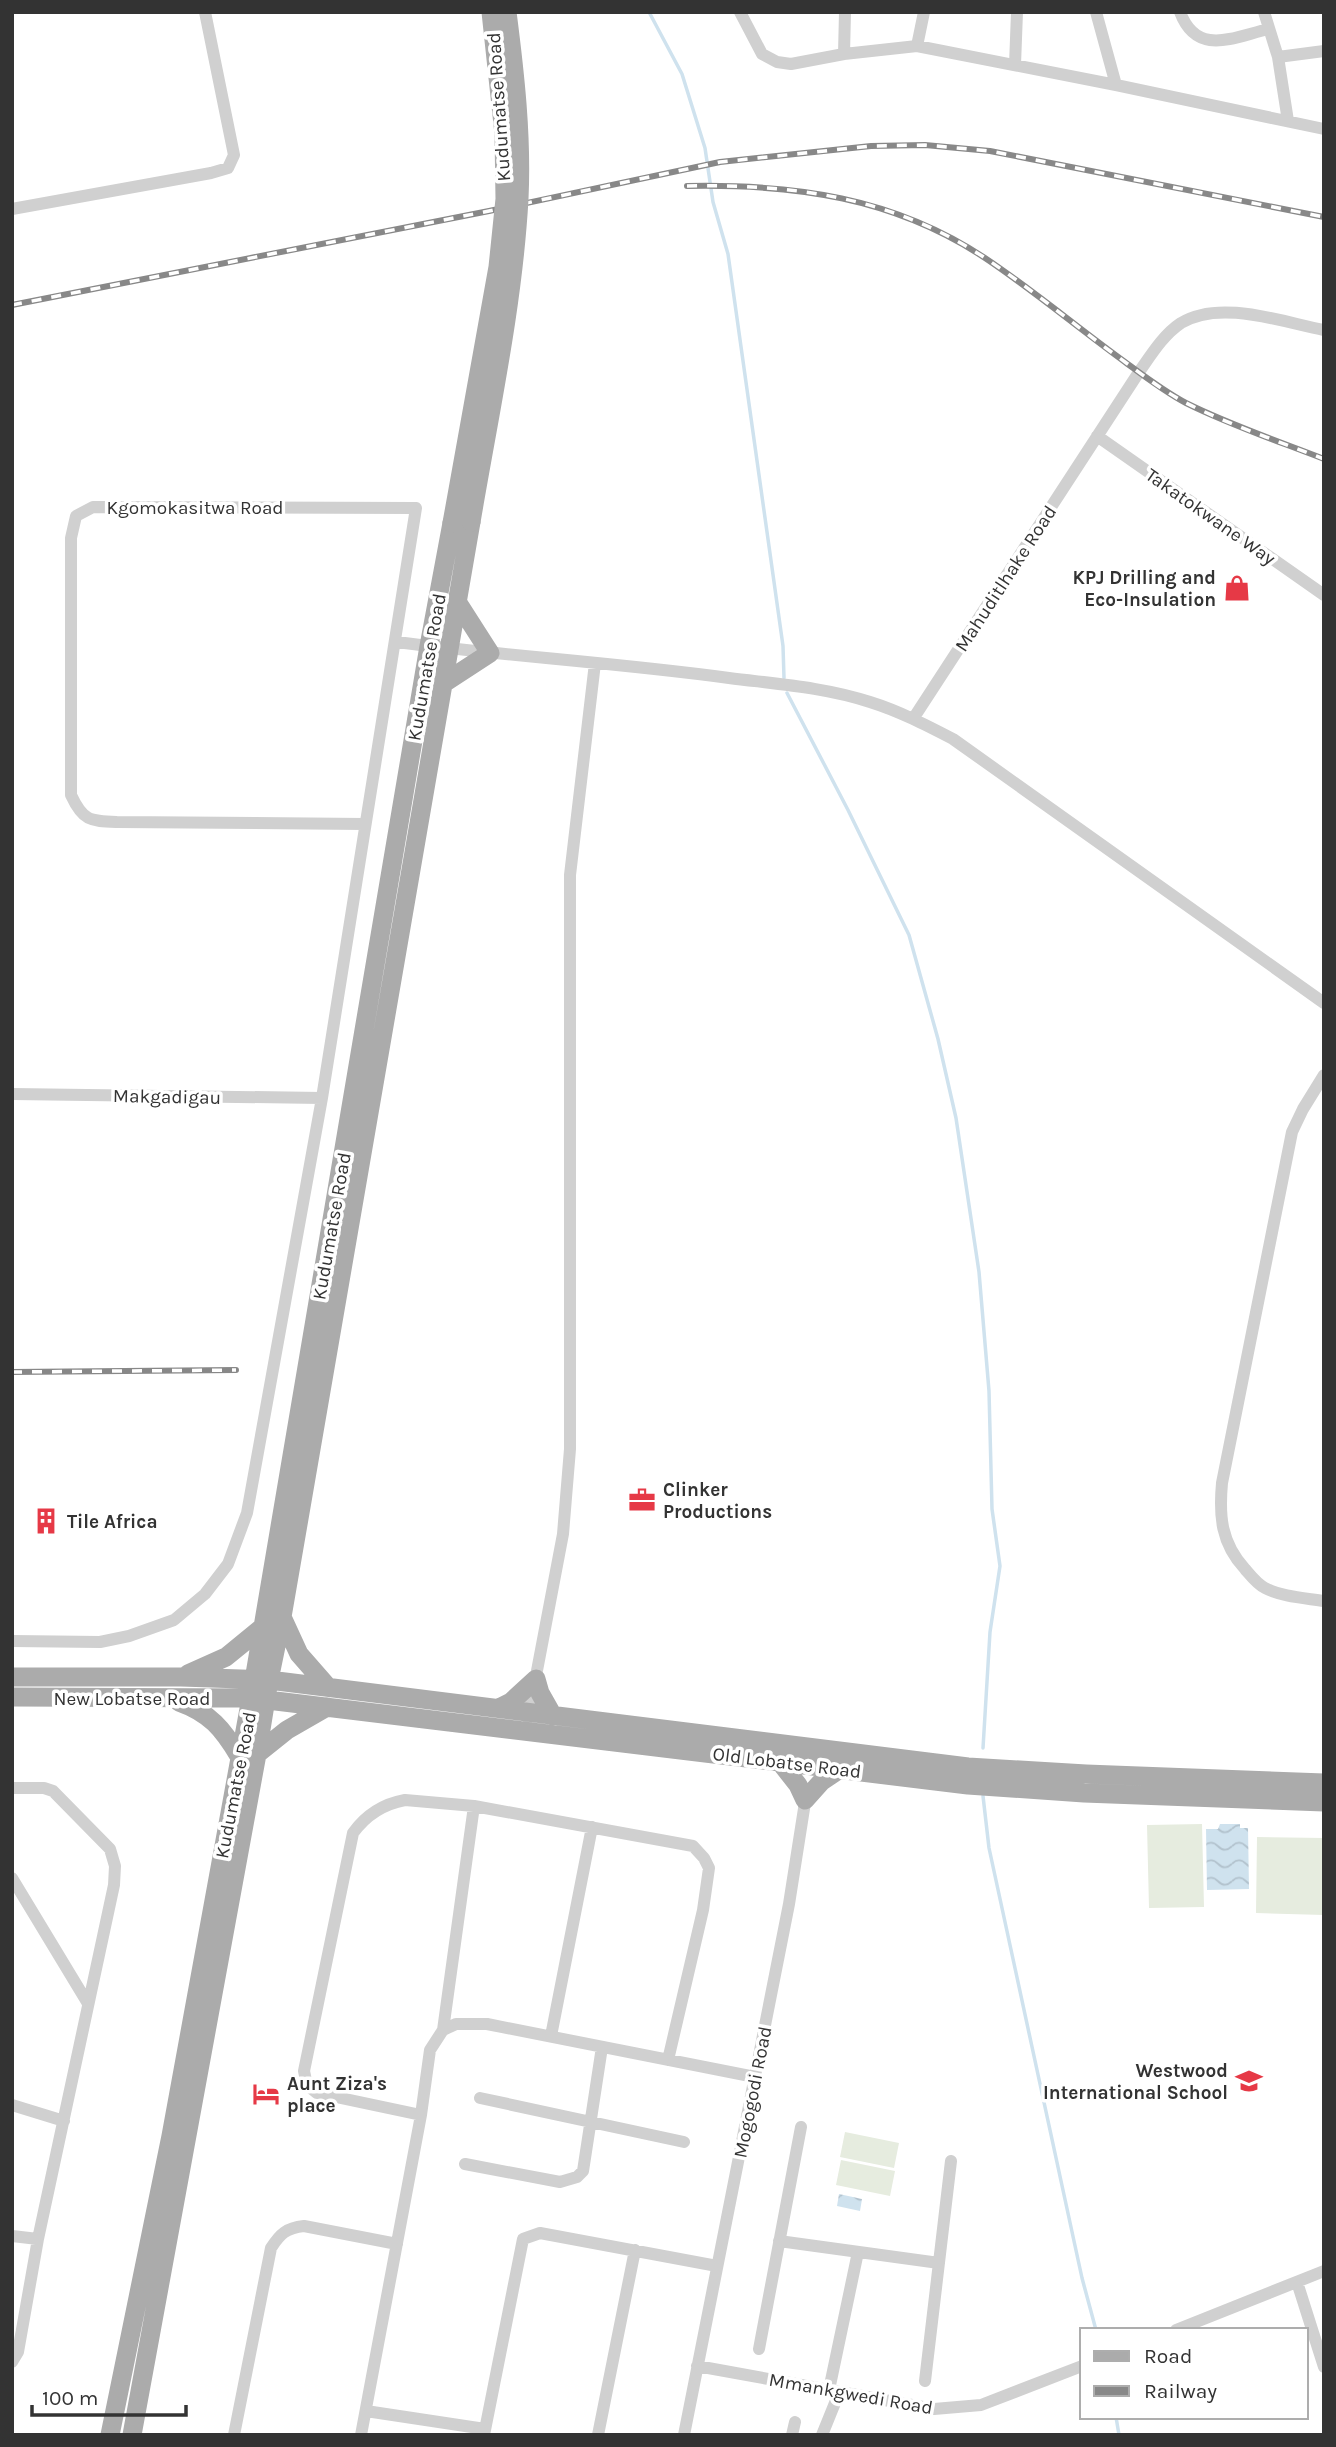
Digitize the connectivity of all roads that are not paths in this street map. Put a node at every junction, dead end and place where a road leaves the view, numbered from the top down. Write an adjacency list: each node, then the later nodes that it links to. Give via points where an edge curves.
1 (205, 12): 20 (street, via 234,155 228,167)
2 (491, 12): 23 (main road, Kudumatse Road, bridge, via 504,134 505,198)
3 (507, 12): 23 (main road, Kudumatse Road, bridge, via 519,133 513,268)
4 (740, 12): 14 (street, via 762,54 777,62 791,64)
5 (845, 12): 14 (street)
6 (924, 12): 12 (street)
7 (1017, 12): 16 (street)
8 (1096, 12): 17 (street)
9 (1180, 12): 11 (street, via 1190,31 1206,41)
10 (1264, 12): 11 (street)
11 (1269, 29): 15 (street)
12 (917, 46): 14 (street); 16 (street)
13 (1324, 51): 15 (street)
14 (844, 54)
15 (1278, 57): 18 (street)
16 (1015, 65): 17 (street)
17 (1116, 85): 18 (street)
18 (1288, 121): 19 (street)
19 (1324, 129)
20 (12, 209)
21 (1324, 330): 22 (street, Mahuditlhake Road, via 1220,311 1200,314 1166,335)
22 (1097, 436): 24 (street, Takatokwane Way); 32 (street, Mahuditlhake Road)
23 (462, 522): 25 (main road, Kudumatse Road); 27 (main road, Kudumatse Road)
24 (1324, 596)
25 (458, 603): 28 (main road, Kudumatse Road); 29 (main road)
26 (396, 642): 27 (street); 33 (street, Kgomokasitwa Road); 33 (street, Kgomokasitwa Road, via 416,508 93,507 76,516 71,538 71,795 79,813 92,821 117,822)
27 (429, 646): 28 (street); 40 (main road, Kudumatse Road)
28 (450, 648): 29 (street); 31 (main road, Kudumatse Road)
29 (490, 653): 30 (street); 31 (main road)
30 (595, 663): 32 (street, via 832,692); 44 (street, via 569,875 570,1449 563,1534)
31 (444, 683): 39 (main road, Kudumatse Road)
32 (914, 719): 34 (street, via 953,739)
33 (365, 824): 37 (street)
34 (1324, 1003)
35 (1324, 1075): 38 (street, via 1292,1132 1222,1483 1220,1513 1224,1539 1262,1587)
36 (12, 1094): 37 (street, Makgadigau)
37 (322, 1098): 41 (street, via 247,1513 228,1563 205,1594 174,1620 100,1642)
38 (1324, 1601)
39 (282, 1617): 45 (main road, via 299,1654); 46 (main road, Kudumatse Road)
40 (264, 1626): 43 (main road, via 226,1657); 46 (main road, Kudumatse Road)
41 (12, 1641)
42 (12, 1677): 43 (main road)
43 (181, 1677): 46 (main road)
44 (536, 1679): 50 (main road); 51 (main road); 52 (street)
45 (327, 1686): 46 (main road); 50 (main road)
46 (260, 1689): 48 (main road, New Lobatse Road); 49 (main road, Old Lobatse Road); 53 (main road, Kudumatse Road)
47 (12, 1697): 48 (main road, New Lobatse Road)
48 (167, 1698): 53 (main road, via 214,1720)
49 (327, 1707): 52 (main road, Old Lobatse Road); 53 (main road)
50 (499, 1709): 52 (main road)
51 (553, 1716): 52 (main road); 54 (main road)
52 (528, 1721): 55 (main road, Old Lobatse Road)
53 (248, 1755): 98 (main road, Kudumatse Road); 100 (main road, Kudumatse Road)
54 (818, 1758): 55 (main road, Old Lobatse Road); 56 (main road, Old Lobatse Road); 57 (main road, Old Lobatse Road); 59 (street, Mogogodi Road)
55 (780, 1762): 59 (main road)
56 (840, 1769): 59 (main road); 60 (main road, Old Lobatse Road, via 1084,1793)
57 (1324, 1783)
58 (12, 1788): 64 (street, via 44,1788 59,1796 110,1849 116,1866)
59 (804, 1800): 69 (street, Mogogodi Road, via 789,1905)
60 (1324, 1802)
61 (474, 1806): 62 (street); 65 (street); 72 (street, via 395,1802 362,1821 353,1833 304,2071 307,2085 317,2093)
62 (592, 1827): 66 (street); 68 (street, via 693,1846 709,1868)
63 (12, 1878): 64 (street)
64 (87, 2002): 73 (street)
65 (443, 2030): 66 (street, via 456,2024 477,2024); 72 (street, via 430,2050)
66 (551, 2036): 67 (street)
67 (602, 2047): 68 (street); 74 (street)
68 (668, 2060): 69 (street)
69 (755, 2077): 86 (street, Mogogodi Road)
70 (480, 2098): 74 (street)
71 (12, 2105): 73 (street)
72 (421, 2115): 82 (street)
73 (64, 2121): 80 (street)
74 (591, 2122): 76 (street); 78 (street, via 583,2171 569,2181)
75 (801, 2127): 81 (street)
76 (684, 2142)
77 (951, 2161): 85 (street)
78 (465, 2164)
79 (12, 2236): 80 (street)
80 (38, 2239): 91 (street, via 19,2351)
81 (779, 2241): 84 (street); 90 (street)
82 (397, 2244): 97 (street); 101 (street, via 304,2226 280,2234 271,2248)
83 (635, 2250): 86 (street); 99 (street, via 540,2233 523,2239); 103 (street)
84 (858, 2252): 85 (street); 96 (street)
85 (939, 2263): 95 (street)
86 (717, 2266): 93 (street, Mogogodi Road)
87 (1324, 2271): 88 (street)
88 (1297, 2282): 89 (street); 92 (street)
89 (1181, 2328)
90 (759, 2349)
91 (12, 2362)
92 (1323, 2362)
93 (697, 2366): 96 (street, Mmankgwedi Road); 104 (street, Mogogodi Road)
94 (1080, 2367): 96 (street, Mmankgwedi Road, via 981,2405 958,2408 934,2409)
95 (925, 2381)
96 (834, 2391): 105 (street)
97 (366, 2411): 99 (street); 102 (street)
98 (108, 2432)
99 (484, 2432)
100 (132, 2435)
101 (234, 2435)
102 (361, 2435)
103 (598, 2435)
104 (684, 2435)
105 (822, 2435)

